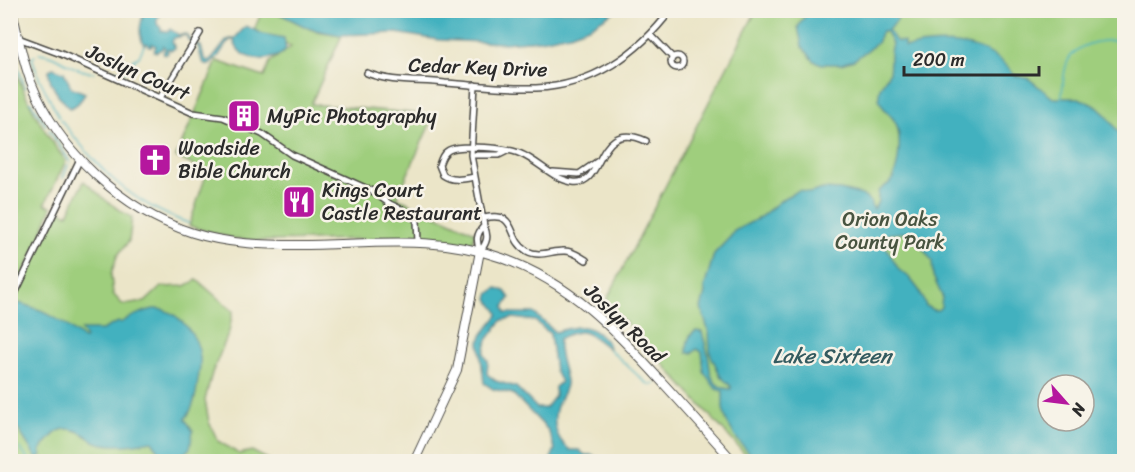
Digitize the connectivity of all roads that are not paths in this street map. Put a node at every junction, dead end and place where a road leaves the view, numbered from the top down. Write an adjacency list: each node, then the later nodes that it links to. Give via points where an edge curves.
1 (12, 10): 5 (street, Joslyn Road)
2 (671, 10): 4 (street, Cedar Key Drive)
3 (200, 33): 9 (street)
4 (651, 35): 6 (street); 8 (street, Cedar Key Drive, via 628,55 582,79 537,88)
5 (18, 38): 9 (street, Joslyn Court); 14 (street, Joslyn Road, via 40,101)
6 (672, 57)
7 (367, 73): 8 (street, Cedar Key Drive, via 390,79)
8 (475, 86): 11 (street)
9 (160, 98): 17 (street, Joslyn Court, via 198,115 231,120 292,155 372,192 417,221)
10 (646, 141): 12 (street, via 626,136 615,139 598,161 579,174 552,172 518,152)
11 (471, 147): 12 (street); 13 (street); 15 (street, via 450,149 439,165 443,175 451,180)
12 (507, 151): 13 (street, via 499,155)
13 (471, 155): 15 (street)
14 (80, 159): 17 (street, Joslyn Road, via 130,202 199,235 252,244); 20 (street)
15 (475, 177): 16 (street)
16 (484, 218): 18 (street, via 487,234); 19 (street, via 502,217 529,252 568,251)
17 (418, 242): 18 (street, Joslyn Road)
18 (480, 251): 21 (street, via 457,370); 22 (street, Joslyn Road, via 539,274 587,305)
19 (586, 260)
20 (10, 304)
21 (414, 462)
22 (734, 462)

